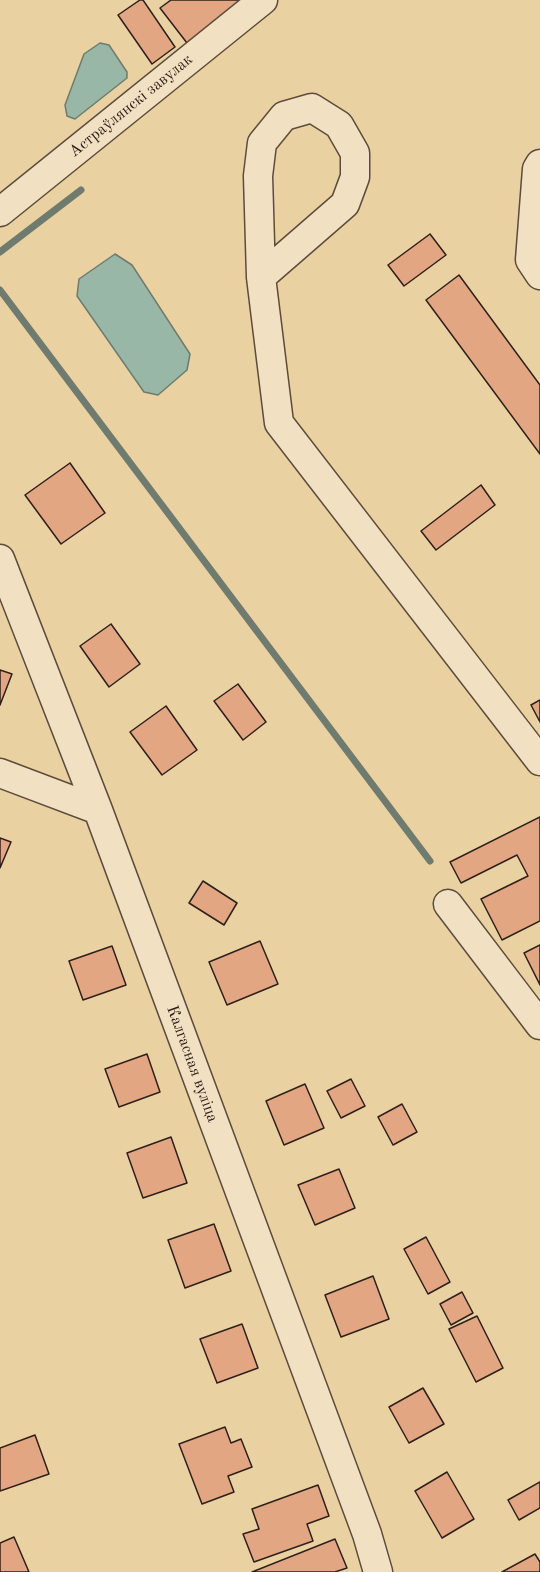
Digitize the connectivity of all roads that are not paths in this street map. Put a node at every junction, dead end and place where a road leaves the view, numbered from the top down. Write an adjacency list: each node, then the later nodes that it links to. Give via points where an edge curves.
1 (263, 0): 3 (street, Астраўлянскі завулак)
2 (540, 164): 4 (street, via 530,260)
3 (0, 212)
4 (540, 274)
5 (261, 277): 5 (street, via 258,176 262,143 284,116 312,108 339,125 355,153 355,177 345,204); 7 (street, via 279,423)
6 (0, 559): 9 (street, Калгасная вуліца)
7 (540, 761)
8 (0, 773): 9 (street)
9 (98, 810): 12 (street, Калгасная вуліца)
10 (448, 904): 11 (street)
11 (540, 1025)
12 (378, 1572)

